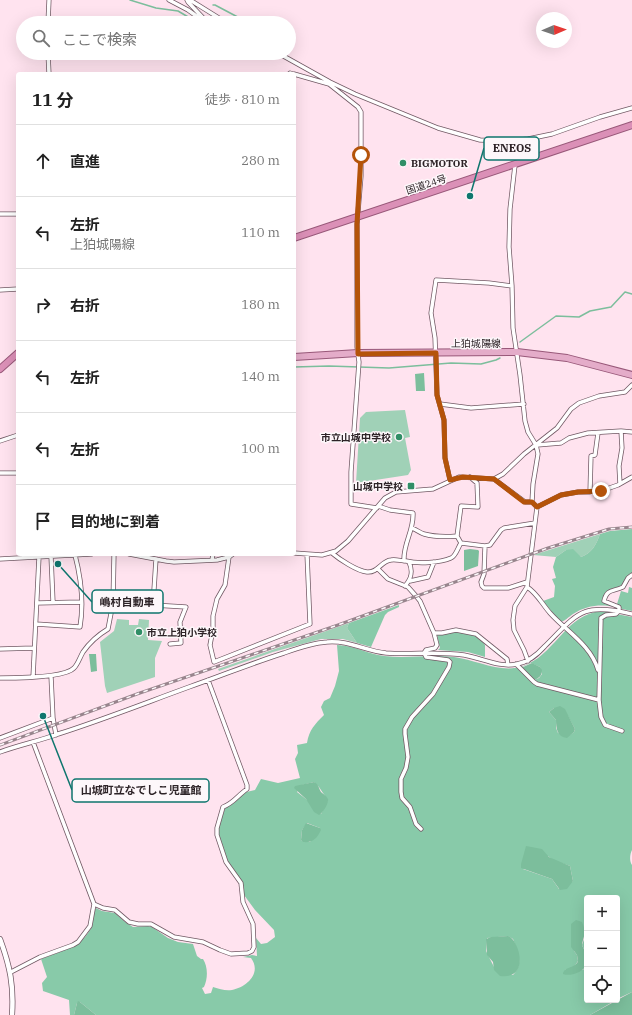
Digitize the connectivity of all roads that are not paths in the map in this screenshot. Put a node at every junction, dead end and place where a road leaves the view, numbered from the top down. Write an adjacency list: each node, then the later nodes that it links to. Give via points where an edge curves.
1 (49, 0): 4 (street)
2 (169, 0): 5 (street)
3 (188, 0): 6 (street); 7 (street)
4 (48, 16)
5 (197, 16)
6 (201, 16)
7 (215, 16)
8 (48, 60): 10 (street)
9 (290, 60): 12 (street)
10 (48, 72)
11 (296, 75): 12 (street)
12 (329, 83): 13 (street, via 438,128 480,140 508,141 545,136); 18 (street, via 361,112)
13 (632, 108)
14 (632, 125): 15 (highway, 国道24号)
15 (515, 165): 18 (highway, 国道24号); 20 (street, via 509,247)
16 (0, 214): 17 (street)
17 (16, 214)
18 (358, 217): 19 (highway, 国道24号); 25 (street)
19 (296, 237)
20 (512, 286): 23 (street, via 513,328); 24 (street, via 436,280 431,313)
21 (16, 289): 22 (street)
22 (0, 290)
23 (517, 352): 24 (main road, 上狛城陽線); 29 (main road, 上狛城陽線, via 567,358); 32 (street)
24 (436, 353): 25 (main road, 上狛城陽線); 31 (street, via 437,395)
25 (358, 354): 27 (main road, 上狛城陽線); 48 (street, via 351,472 352,504)
26 (16, 356): 28 (highway)
27 (296, 357)
28 (0, 369)
29 (632, 375)
30 (632, 385): 38 (street, via 625,392 594,397 579,403 571,409 557,428)
31 (440, 404): 32 (street, via 471,408); 44 (street, via 444,420 445,458)
32 (524, 404): 38 (street, via 526,427)
33 (621, 431): 34 (street); 35 (street); 45 (street)
34 (632, 432)
35 (598, 433): 38 (street, via 575,436 561,443); 46 (street, via 595,455 591,456)
36 (16, 436): 37 (street)
37 (0, 441)
38 (536, 445): 43 (street); 47 (street, via 538,454)
39 (16, 472): 40 (street)
40 (0, 473)
41 (470, 477): 43 (street); 44 (street); 52 (street, via 477,483 478,507 460,506)
42 (632, 477): 45 (street)
43 (494, 479): 47 (street, via 524,502)
44 (450, 480): 48 (street, via 433,489 396,492)
45 (620, 484): 46 (street)
46 (590, 492): 49 (street, via 561,495)
47 (532, 502): 49 (street)
48 (377, 507): 51 (street, via 413,513); 56 (street, via 348,541)
49 (537, 507): 50 (street)
50 (535, 523): 54 (street, via 504,528 490,545); 75 (street)
51 (412, 528): 52 (street, via 422,534 438,537); 69 (street, via 404,549)
52 (457, 536): 53 (street)
53 (461, 543): 54 (street); 71 (street, via 452,558)
54 (485, 546): 75 (street, via 482,582 484,588 508,588)
55 (296, 553): 57 (street)
56 (332, 553): 57 (street); 72 (street, via 365,571)
57 (306, 554): 65 (street, via 310,624 214,662 210,644 213,616 217,599 225,585)
58 (34, 556): 64 (street); 66 (street)
59 (51, 556): 64 (street); 79 (street)
60 (77, 556): 80 (street)
61 (114, 556): 94 (street, via 114,604 108,629 95,637 73,669)
62 (138, 556): 67 (street)
63 (213, 556): 68 (street)
64 (39, 557): 78 (street)
65 (229, 557): 68 (street)
66 (0, 559)
67 (156, 560): 68 (street); 86 (street, via 153,605 186,607 180,622 180,643)
68 (212, 560)
69 (404, 561): 70 (street); 72 (street, via 387,561)
70 (409, 562): 71 (street); 74 (street, via 412,570)
71 (434, 562): 74 (street, via 428,577)
72 (378, 569): 76 (street, via 388,579)
73 (632, 575): 81 (street, via 623,587 609,592 605,597 604,601 619,607)
74 (410, 581): 76 (street)
75 (527, 582): 77 (street)
76 (406, 586): 85 (street, via 420,601)
77 (527, 587): 84 (street); 90 (street, via 514,609 513,626)
78 (37, 602): 79 (street); 83 (street)
79 (53, 602): 80 (street)
80 (81, 602): 83 (street, via 80,627)
81 (619, 611): 82 (street); 84 (street, via 606,608 590,610 576,616); 93 (street, via 601,618)
82 (632, 614)
83 (36, 624): 87 (street)
84 (565, 627): 90 (street); 93 (street, via 582,643 597,664)
85 (434, 634): 89 (street, via 437,645); 92 (street, via 456,630 476,634 507,659)
86 (170, 644)
87 (34, 648): 88 (street); 95 (street)
88 (0, 649)
89 (424, 653): 92 (street, via 460,655); 97 (street, via 386,653 342,642 326,642 282,653); 105 (street, via 426,657 446,659 450,664 433,694 412,717 405,729 408,757 400,779 401,792 416,824)
90 (528, 661): 91 (street)
91 (516, 664): 92 (street); 98 (street, via 537,684)
92 (508, 665)
93 (600, 674): 98 (street)
94 (51, 676): 95 (street); 99 (street)
95 (32, 677): 96 (street)
96 (0, 678)
97 (208, 680): 101 (street); 106 (street, via 247,785 247,789 240,793 234,802 223,807 216,831 226,862 240,883 243,902 253,924 252,951 231,954 203,942 174,937 150,924 129,922 115,910)
98 (599, 700): 100 (street, via 600,717 605,725)
99 (53, 718): 101 (street); 102 (street)
100 (622, 731)
101 (56, 735): 103 (street)
102 (0, 738)
103 (33, 742): 104 (street); 106 (street)
104 (0, 752)
105 (421, 829)
106 (94, 904): 108 (street, via 90,926 78,942)
107 (0, 939): 108 (street)
108 (11, 972): 109 (street)
109 (12, 1015)

